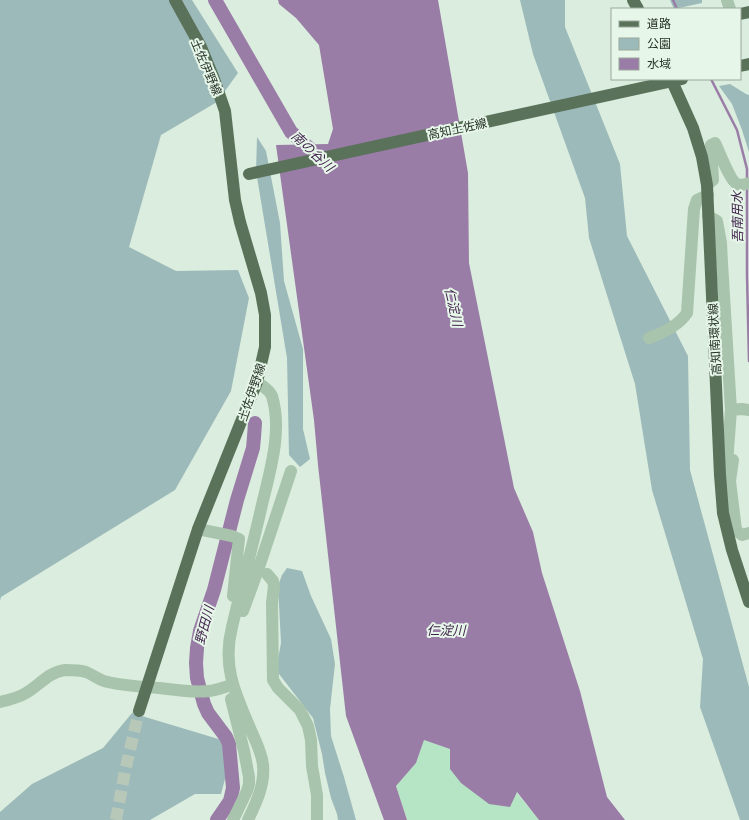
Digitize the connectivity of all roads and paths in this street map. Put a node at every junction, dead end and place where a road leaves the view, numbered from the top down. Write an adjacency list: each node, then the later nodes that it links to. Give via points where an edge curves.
1 (175, 0): 4 (main road, 土佐伊野線, via 201,47 225,111)
2 (672, 80): 6 (main road, 高知南環状線, via 693,128 702,157)
3 (677, 80): 4 (main road, 高知土佐線, bridge)
4 (232, 178): 9 (main road, 土佐伊野線, via 265,315 265,347)
5 (745, 184): 6 (street, via 736,184 731,179 715,143 711,145 713,180)
6 (707, 190): 7 (main road, 高知南環状線); 8 (street, via 697,200 694,209 687,313 662,333)
7 (708, 216): 10 (street, via 717,221 721,243); 13 (main road, 高知南環状線)
8 (649, 338)
9 (257, 382): 14 (main road, 土佐伊野線); 18 (street, via 272,397 276,430 272,464)
10 (741, 409): 11 (street)
11 (730, 427): 13 (street, via 727,463); 15 (street, via 733,459 730,481 736,530 742,535)
12 (291, 471): 19 (street, via 242,612)
13 (720, 475): 17 (main road, 高知南環状線, via 724,513 732,550)
14 (198, 529): 18 (street, via 238,538 240,541 232,601); 21 (main road, 土佐伊野線)
15 (749, 533)
16 (266, 574): 26 (street, via 274,586 272,680 300,710 308,726 317,795)
17 (749, 602)
18 (236, 610): 19 (street)
19 (233, 623): 20 (street, via 228,652)
20 (230, 686): 21 (street, via 193,692); 24 (street, via 249,777 248,791); 25 (street, via 258,745 263,764 261,789)
21 (146, 688): 22 (street, via 108,682 86,672 63,670 46,677 26,693); 23 (main road, 土佐伊野線)
22 (0, 702)
23 (139, 711)
24 (233, 820)
25 (248, 820)
26 (317, 820)

